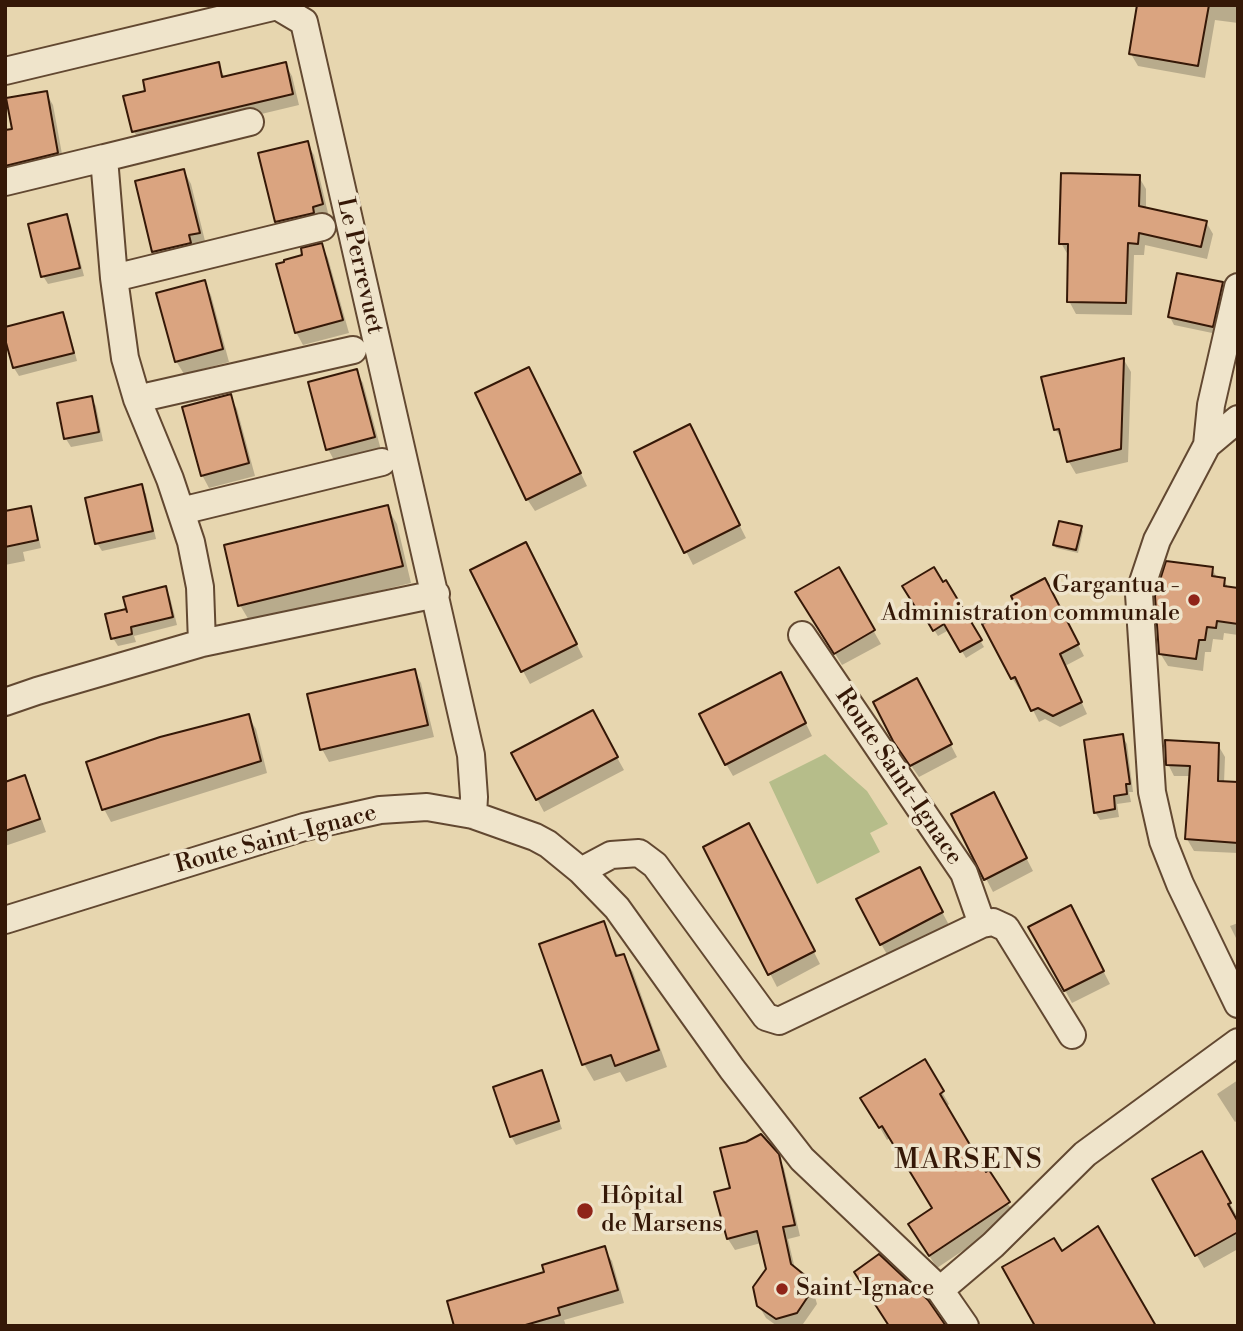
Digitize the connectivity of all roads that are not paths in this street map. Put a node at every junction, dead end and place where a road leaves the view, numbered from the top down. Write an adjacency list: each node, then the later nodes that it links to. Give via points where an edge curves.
1 (5, 71): 14 (street, Le Perrevuet, via 276,6 304,22)
2 (250, 122): 3 (street)
3 (103, 158): 4 (street); 6 (street)
4 (5, 182)
5 (322, 227): 6 (street)
6 (114, 278): 9 (street, via 125,358)
7 (1238, 287): 11 (street, via 1211,405)
8 (353, 350): 9 (street)
9 (137, 400): 13 (street)
10 (1238, 419): 11 (street)
11 (1207, 445): 22 (street, via 1157,540 1139,594 1152,792 1163,841)
12 (382, 462): 13 (street)
13 (181, 511): 16 (street, via 200,587)
14 (436, 594): 16 (street); 18 (street, Le Perrevuet, via 471,755)
15 (802, 635): 21 (street, Route Saint-Ignace, via 964,873)
16 (202, 643): 17 (street)
17 (5, 702)
18 (473, 815): 19 (street, Route Saint-Ignace, via 548,844); 20 (street, Route Saint-Ignace, via 427,807 380,810 304,827)
19 (581, 871): 21 (street, via 611,855 639,853 655,865 766,1017 779,1021); 25 (street, Route Saint-Ignace, via 617,908 802,1159)
20 (5, 920)
21 (982, 925): 23 (street, via 993,922 1006,928)
22 (1238, 1004)
23 (1072, 1035)
24 (1238, 1042): 25 (street, via 1085,1154)
25 (940, 1290): 26 (street, Route Saint-Ignace)
26 (965, 1326)

